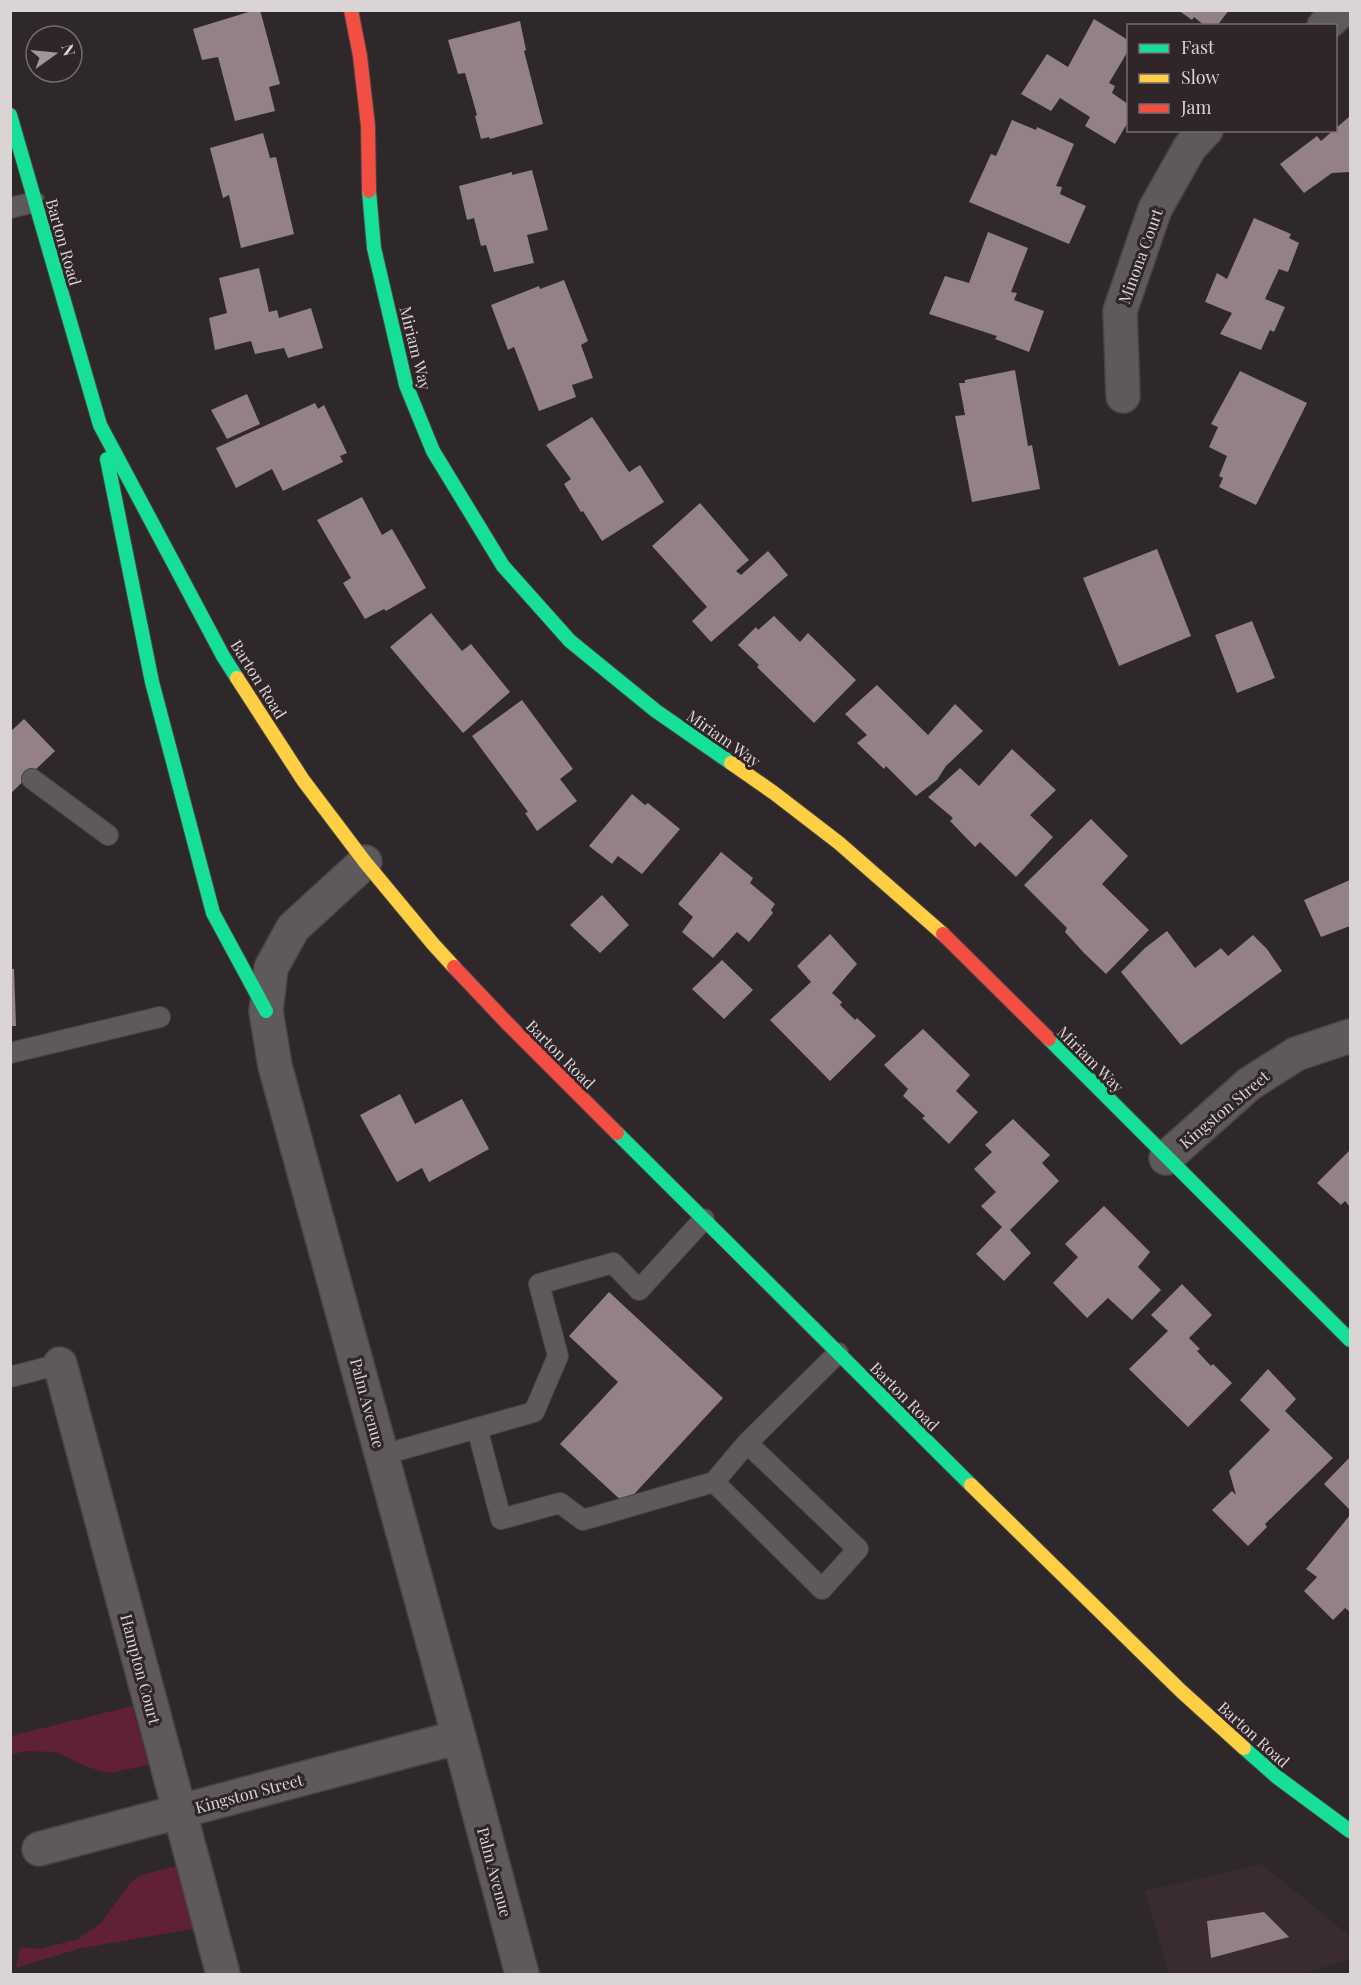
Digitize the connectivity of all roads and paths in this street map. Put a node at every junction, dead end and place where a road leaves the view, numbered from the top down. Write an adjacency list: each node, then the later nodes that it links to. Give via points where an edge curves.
1 (351, 10): 17 (main road, Miriam Way, via 368,126 374,248 406,385 433,451 503,566 570,642 656,711 839,843 948,939)
2 (1342, 10): 3 (street)
3 (1326, 24)
4 (10, 115): 6 (main road, Barton Road)
5 (1204, 132): 8 (street, Minona Court, via 1190,147 1155,209 1120,311)
6 (35, 202): 7 (lane); 9 (main road, Barton Road)
7 (10, 208)
8 (1123, 396)
9 (100, 425): 12 (main road, Barton Road, via 223,656 303,780); 13 (main road, via 152,682 213,913)
10 (32, 779): 11 (lane)
11 (108, 835)
12 (364, 862): 13 (street, Palm Avenue, via 293,928 271,968); 18 (main road, Barton Road, via 500,1016)
13 (266, 1011): 25 (street, Palm Avenue, via 275,1066)
14 (160, 1017): 16 (lane)
15 (1350, 1036): 17 (street, Kingston Street, via 1296,1054 1249,1084)
16 (10, 1053)
17 (1167, 1158): 19 (main road, Miriam Way)
18 (704, 1220): 20 (main road, Barton Road); 23 (lane, via 639,1290 613,1263 539,1284 558,1356 534,1412)
19 (1350, 1340)
20 (838, 1353): 24 (lane); 29 (main road, Barton Road, via 1181,1691 1276,1777)
21 (60, 1364): 22 (lane); 28 (street, Hampton Court)
22 (10, 1377)
23 (477, 1428): 25 (lane); 26 (lane, via 501,1519 560,1503 583,1520)
24 (747, 1443): 26 (lane); 26 (lane, via 858,1549 822,1589)
25 (382, 1455): 27 (street, Palm Avenue)
26 (714, 1482)
27 (459, 1737): 28 (street, Kingston Street); 32 (street, Palm Avenue)
28 (179, 1812): 30 (street, Kingston Street); 31 (street, Hampton Court)
29 (1350, 1831)
30 (39, 1849)
31 (223, 1974)
32 (522, 1974)

